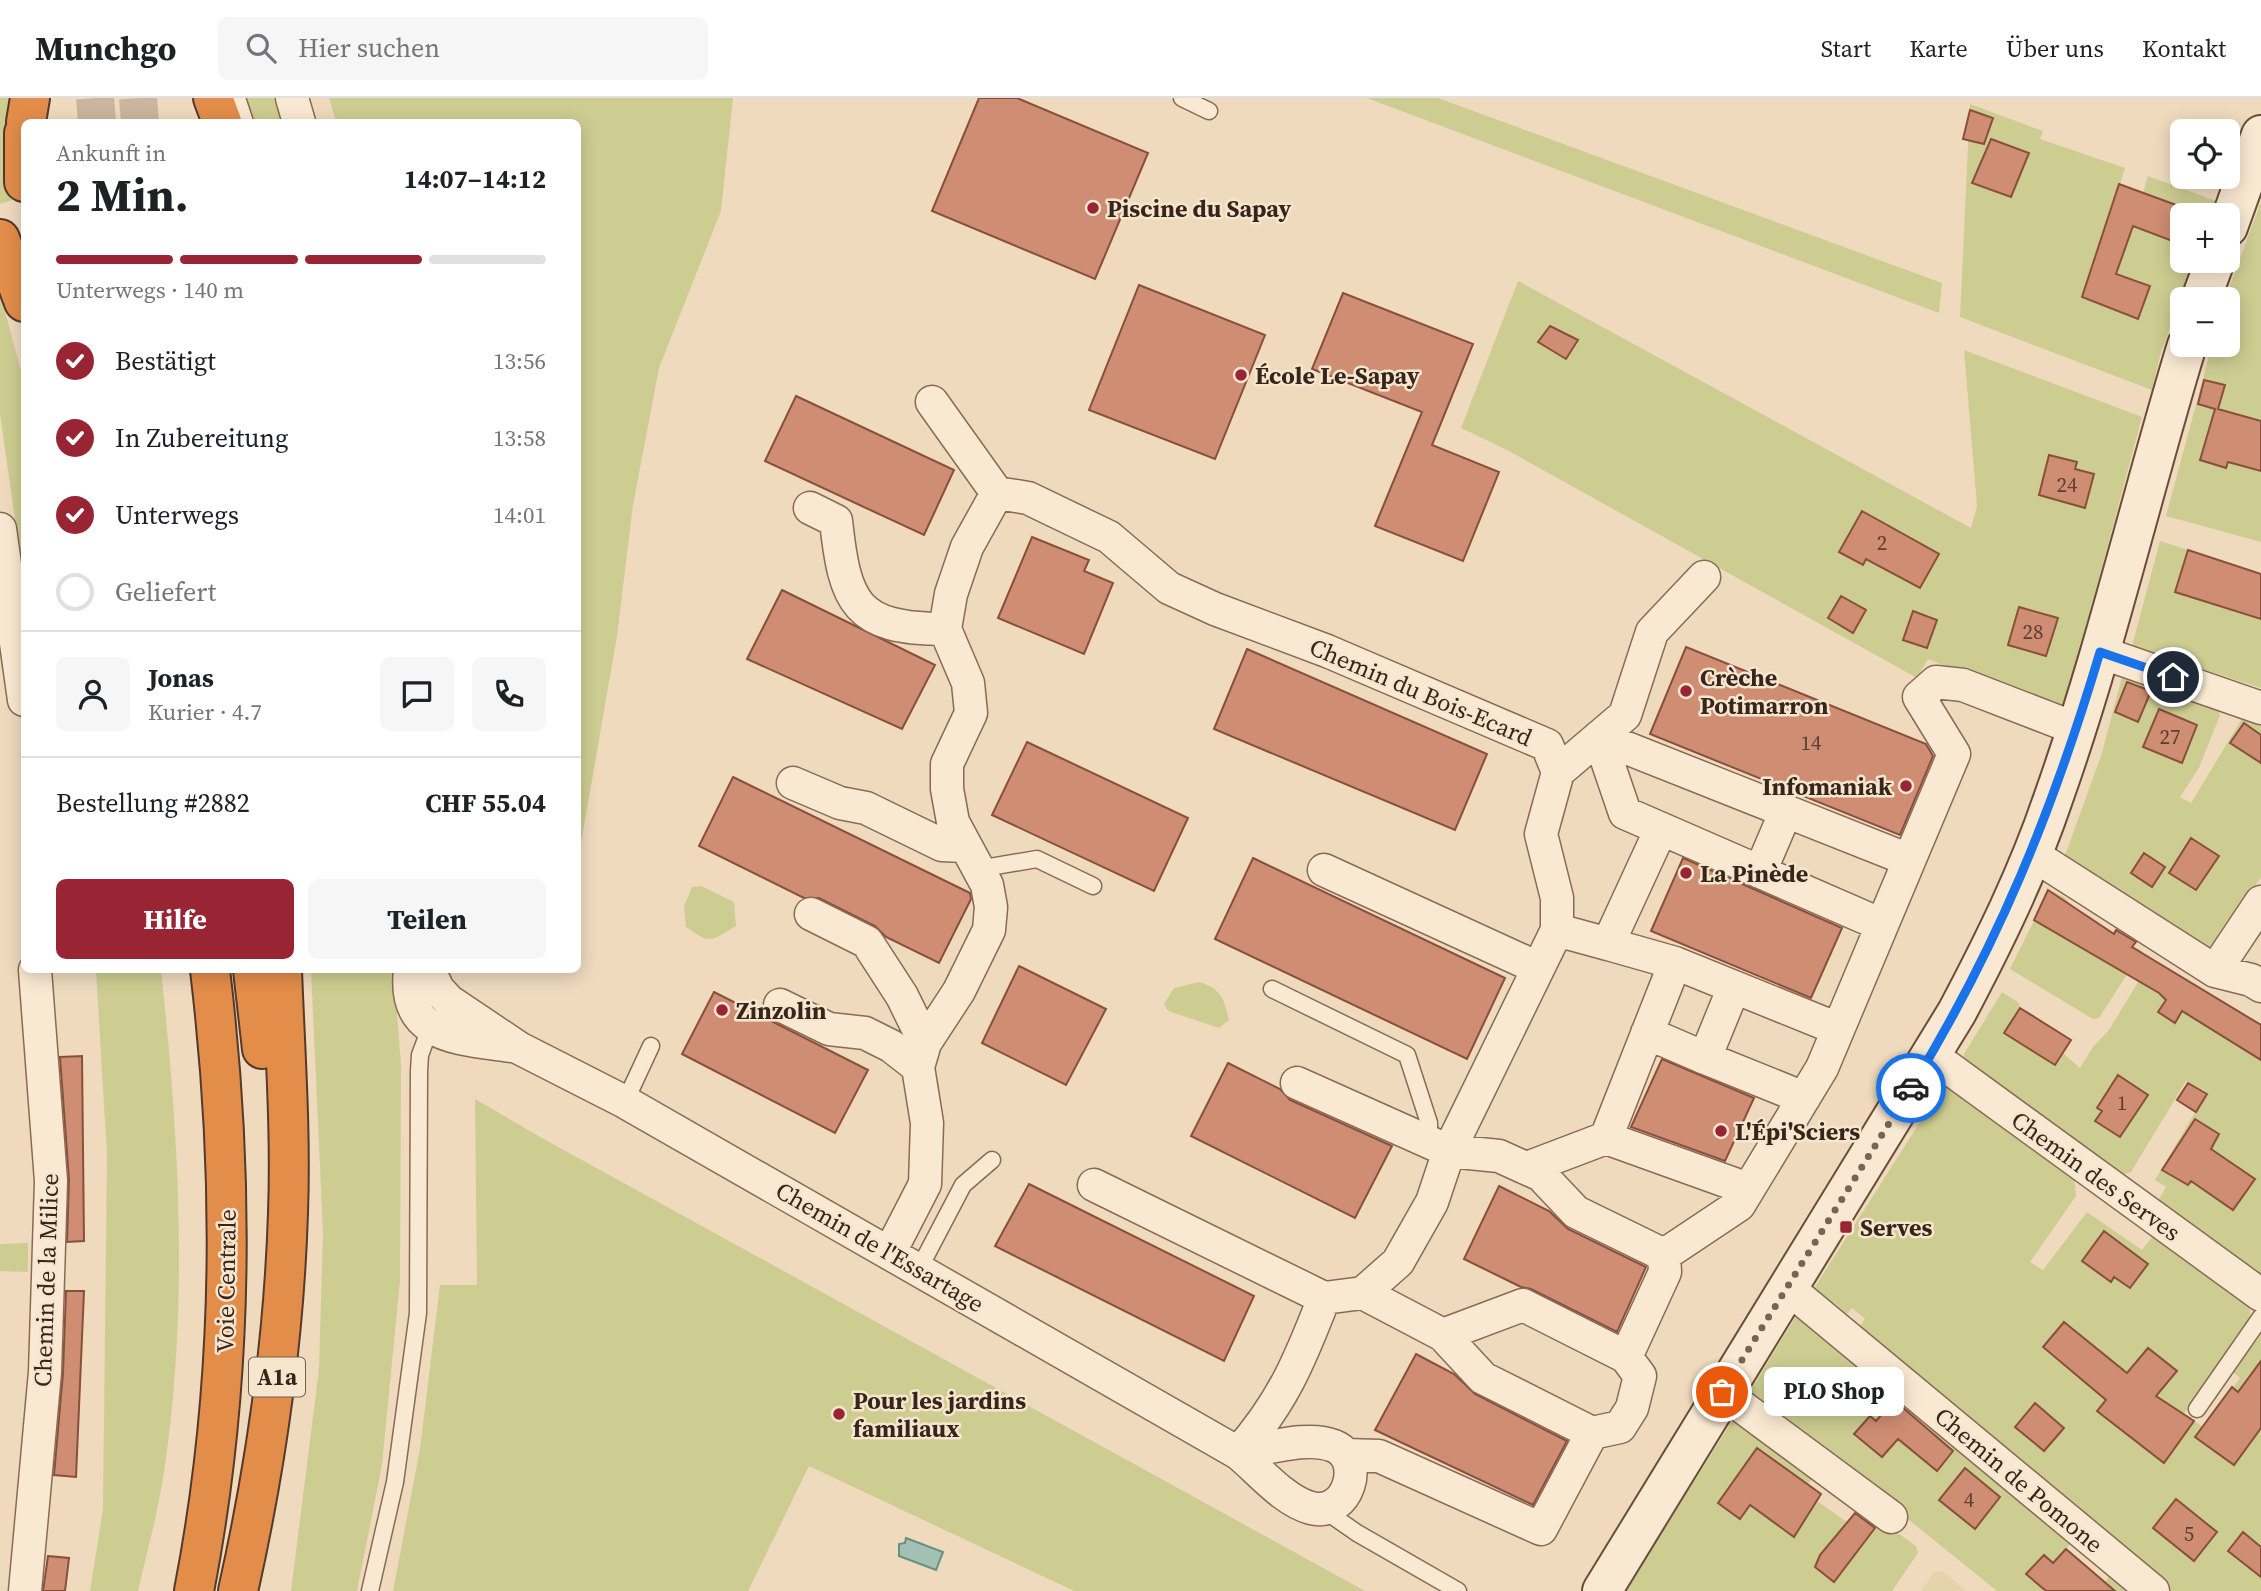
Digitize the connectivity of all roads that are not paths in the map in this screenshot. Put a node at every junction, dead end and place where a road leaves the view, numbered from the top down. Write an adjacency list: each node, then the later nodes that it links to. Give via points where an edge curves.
1 (30, 98): 7 (highway)
2 (213, 98): 8 (highway)
3 (237, 98): 9 (lane)
4 (292, 98): 10 (street)
5 (1182, 98): 6 (lane)
6 (1209, 111)
7 (26, 119)
8 (221, 119)
9 (244, 119)
10 (298, 119)
11 (2261, 135): 12 (street)
12 (2237, 203)
13 (0, 239): 14 (highway)
14 (21, 294)
15 (2184, 357): 22 (street)
16 (932, 402): 17 (street)
17 (997, 493): 21 (street, via 967,547); 27 (street, Chemin du Bois-Ecard, via 1028,498 1109,537 1169,588 1203,604 1548,744)
18 (810, 508): 21 (street, via 836,521 842,574 854,600 876,619 915,629)
19 (0, 529): 23 (street)
20 (1704, 577): 26 (street, via 1652,632 1625,715)
21 (944, 629): 32 (street, via 968,682 971,713 947,764 953,822)
22 (2100, 652): 24 (street); 25 (street)
23 (21, 679)
24 (2261, 708)
25 (2077, 729): 31 (street); 33 (street, via 1963,685 1936,682 1919,697 1954,754)
26 (1599, 737): 27 (street); 29 (street); 30 (street, via 1625,813)
27 (1558, 772): 40 (street, via 1541,834 1557,898)
28 (793, 783): 32 (street, via 840,803 866,808)
29 (1786, 811): 33 (street); 35 (street)
30 (1661, 829): 35 (street); 41 (street)
31 (2032, 854): 44 (street); 62 (street, via 1979,970)
32 (971, 858): 36 (lane, via 1037,859); 61 (street, via 987,885 989,930)
33 (1909, 860): 39 (street)
34 (1324, 870): 43 (street)
35 (1760, 872): 39 (street)
36 (1093, 886)
37 (2261, 902): 44 (street)
38 (811, 914): 61 (street, via 867,942 902,996)
39 (1882, 925): 57 (street)
40 (1557, 930): 41 (street); 43 (street)
41 (1608, 944): 42 (street)
42 (1675, 963): 53 (street); 58 (street)
43 (1538, 968): 68 (street)
44 (2215, 971): 52 (street)
45 (34, 973): 91 (street, Chemin de la Milice, via 51,1181 45,1372)
46 (189, 973): 80 (highway, A1a)
47 (210, 973): 80 (highway, Voie Centrale / A1a, via 227,1167)
48 (253, 973): 93 (highway, Voie Centrale / A1a, via 268,1128 268,1329 256,1475)
49 (282, 973): 93 (highway, A1a, via 289,1160 277,1376 262,1483)
50 (411, 973): 56 (street, via 410,1002)
51 (430, 973): 60 (street, Chemin de l'Essartage, via 449,1001)
52 (2261, 986)
53 (1734, 987): 57 (street); 63 (street)
54 (1272, 989): 68 (lane, via 1408,1055)
55 (780, 1005): 61 (street, via 828,1029 865,1033)
56 (430, 1028): 60 (street, Chemin de l'Essartage, via 462,1039); 94 (lane, via 419,1071 418,1313 394,1482)
57 (1838, 1029): 65 (street)
58 (1647, 1033): 63 (street); 67 (street)
59 (652, 1046): 66 (lane)
60 (519, 1048): 66 (street, Chemin de l'Essartage)
61 (922, 1055): 73 (street, via 926,1184)
62 (1931, 1055): 76 (street); 78 (street, Chemin des Serves)
63 (1705, 1058): 65 (street)
64 (1297, 1083): 68 (street)
65 (1804, 1098): 72 (street)
66 (625, 1102): 73 (street, Chemin de l'Essartage)
67 (1606, 1138): 70 (street); 72 (street)
68 (1439, 1147): 70 (street, via 1500,1156); 77 (street, via 1432,1202 1398,1262)
69 (992, 1160): 75 (lane, via 963,1185)
70 (1527, 1168): 74 (street, via 1541,1174 1576,1212)
71 (1094, 1185): 79 (street)
72 (1748, 1189): 74 (street, via 1739,1205)
73 (890, 1252): 75 (street, Chemin de l'Essartage)
74 (1664, 1255): 83 (street, via 1665,1272)
75 (919, 1269): 87 (street, Chemin de l'Essartage)
76 (1788, 1288): 84 (street); 97 (street, Chemin de Pomone)
77 (1363, 1293): 79 (street); 82 (street)
78 (2261, 1295)
79 (1324, 1298): 87 (street, via 1285,1391)
80 (227, 1316): 92 (highway, Voie Centrale / A1a, via 212,1479)
81 (2261, 1317): 85 (lane)
82 (1443, 1335): 83 (street, via 1523,1305); 86 (street, via 1483,1378)
83 (1626, 1357): 86 (street, via 1640,1376 1632,1408 1620,1427)
84 (1722, 1392): 90 (street); 96 (street)
85 (2197, 1409)
86 (1592, 1433): 88 (street, via 1541,1530 1379,1456)
87 (1238, 1452): 88 (street, via 1318,1441 1336,1446); 89 (street, Chemin de l'Essartage, via 1290,1497 1308,1508)
88 (1345, 1455): 89 (street, via 1351,1468 1349,1484 1340,1502)
89 (1324, 1510): 95 (lane)
90 (1891, 1517)
91 (25, 1591)
92 (194, 1591)
93 (237, 1591)
94 (370, 1591)
95 (1458, 1591)
96 (1602, 1591)
97 (2153, 1591)

